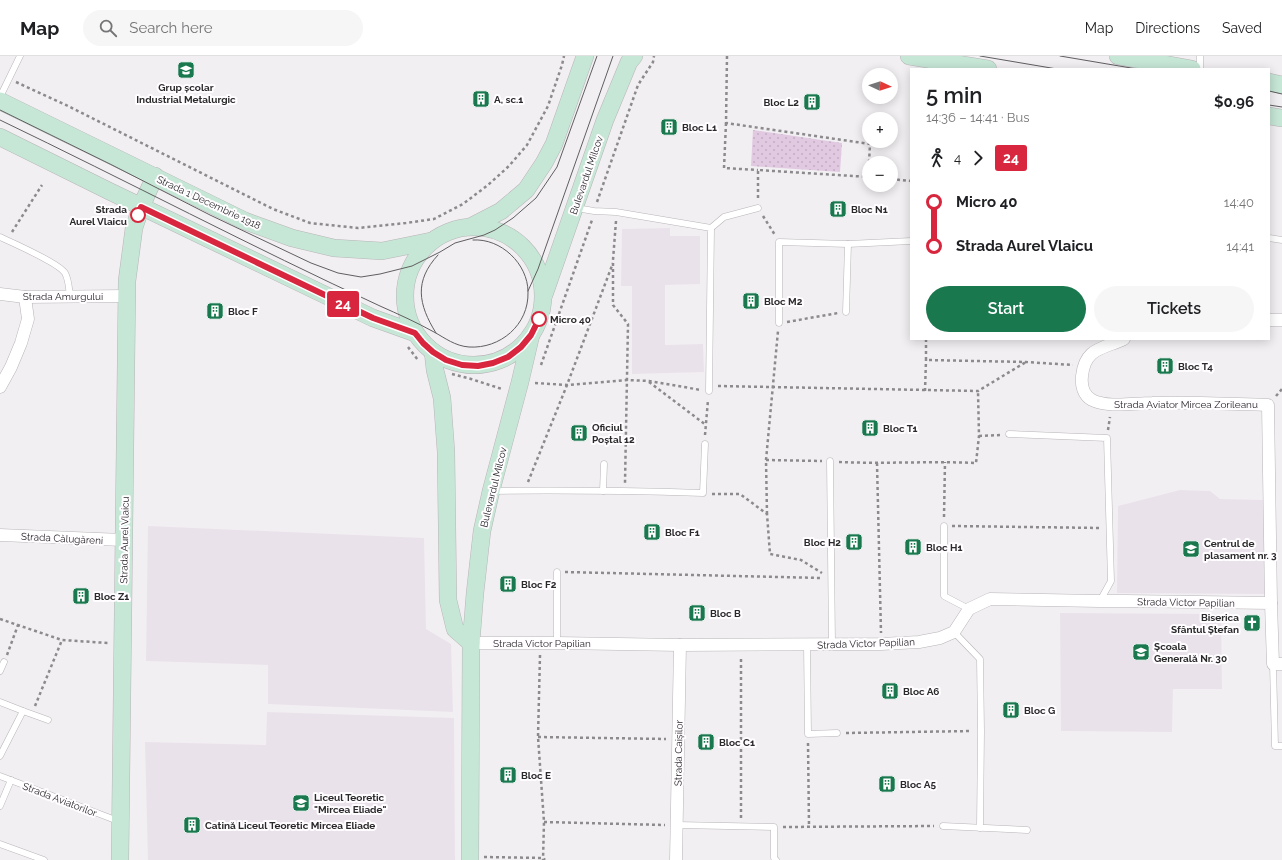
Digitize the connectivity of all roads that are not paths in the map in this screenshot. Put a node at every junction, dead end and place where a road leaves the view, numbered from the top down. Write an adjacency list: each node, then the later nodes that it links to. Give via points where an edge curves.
1 (20, 56): 12 (lane)
2 (585, 56): 21 (main road, via 554,144 544,163 526,190 501,211)
3 (634, 56): 19 (main road, Bulevardul Milcov, via 629,62 605,120)
4 (909, 56): 7 (main road, via 929,62)
5 (1118, 56): 8 (main road)
6 (1200, 56): 9 (lane)
7 (980, 68)
8 (1186, 68)
9 (1200, 68)
10 (1270, 82): 11 (main road)
11 (1282, 85)
12 (0, 97)
13 (0, 101): 17 (main road, Strada 1 Decembrie 1918)
14 (1270, 116): 15 (main road)
15 (1282, 118)
16 (0, 137): 18 (main road)
17 (155, 176): 18 (main road, Strada Aurel Vlaicu); 26 (main road, Strada 1 Decembrie 1918, via 245,220 292,238 334,248 382,251)
18 (141, 207): 30 (main road, Strada Aurel Vlaicu, via 134,228); 38 (main road, via 373,318)
19 (575, 208): 22 (lane, via 616,212); 33 (main road, Bulevardul Milcov)
20 (758, 208): 22 (lane, via 724,217)
21 (472, 226): 26 (main road); 33 (main road, via 495,230 521,244 538,269)
22 (711, 228): 43 (lane)
23 (0, 237): 32 (lane, via 64,271 69,283)
24 (1270, 238): 25 (lane)
25 (1282, 240)
26 (431, 241): 38 (main road, via 420,252 406,283 408,319)
27 (910, 241): 28 (lane)
28 (848, 244): 34 (lane); 37 (lane, via 780,242)
29 (0, 294): 31 (street, Strada Amurgului)
30 (126, 296): 32 (street, Strada Amurgului); 52 (main road, Strada Aurel Vlaicu)
31 (25, 297): 32 (street, Strada Amurgului); 42 (street, via 28,319 21,343)
32 (70, 297)
33 (543, 297): 39 (main road, via 540,318)
34 (846, 312)
35 (1270, 320): 36 (street)
36 (1282, 320)
37 (779, 323)
38 (415, 333): 41 (main road)
39 (531, 335): 41 (main road, via 508,357 478,366 452,362); 48 (main road, Bulevardul Milcov)
40 (1122, 340): 55 (street, Strada Aviator Mircea Zorileanu, via 1089,355 1083,366 1083,391 1091,399 1111,404 1268,405)
41 (433, 352): 58 (main road, via 442,398 446,452 448,600 455,629)
42 (0, 387)
43 (710, 388)
44 (1009, 434): 54 (lane, via 1107,438 1111,581)
45 (705, 444): 49 (lane, via 703,493)
46 (830, 461): 60 (lane)
47 (604, 464): 49 (lane)
48 (491, 491): 49 (lane); 58 (main road, Bulevardul Milcov, via 482,531)
49 (603, 491)
50 (944, 526): 56 (lane, via 944,596)
51 (0, 535): 52 (street, Strada Călugăreni)
52 (123, 540): 75 (main road, Strada Aurel Vlaicu)
53 (557, 572): 59 (lane)
54 (1100, 601): 55 (street, Strada Victor Papilian); 56 (street, Strada Victor Papilian, via 990,599)
55 (1271, 603): 64 (street)
56 (969, 609): 57 (street)
57 (954, 632): 60 (street, Strada Victor Papilian, via 919,642); 78 (lane, via 980,659)
58 (472, 643): 59 (street, Strada Victor Papilian); 81 (main road, Bulevardul Milcov)
59 (557, 643): 61 (street, Strada Victor Papilian)
60 (832, 644): 62 (street, Strada Victor Papilian)
61 (680, 645): 62 (street, Strada Victor Papilian); 76 (street, Strada Caișilor)
62 (807, 645): 69 (lane, via 808,734)
63 (4, 662): 65 (lane)
64 (1278, 664): 70 (lane, via 1275,746)
65 (0, 671)
66 (0, 702): 67 (lane)
67 (23, 711): 68 (lane); 71 (lane)
68 (48, 720)
69 (837, 733)
70 (1282, 746)
71 (0, 756)
72 (0, 776): 73 (lane, Strada Aviatorilor)
73 (11, 780): 74 (lane); 75 (lane, Strada Aviatorilor)
74 (0, 806)
75 (120, 822): 83 (main road, Strada Aurel Vlaicu)
76 (677, 825): 84 (street, Strada Caișilor); 85 (lane, via 774,827)
77 (943, 826): 78 (lane)
78 (980, 828): 79 (lane)
79 (1027, 830)
80 (0, 844): 82 (lane)
81 (470, 858)
82 (44, 860)
83 (120, 860)
84 (676, 860)
85 (776, 860)

